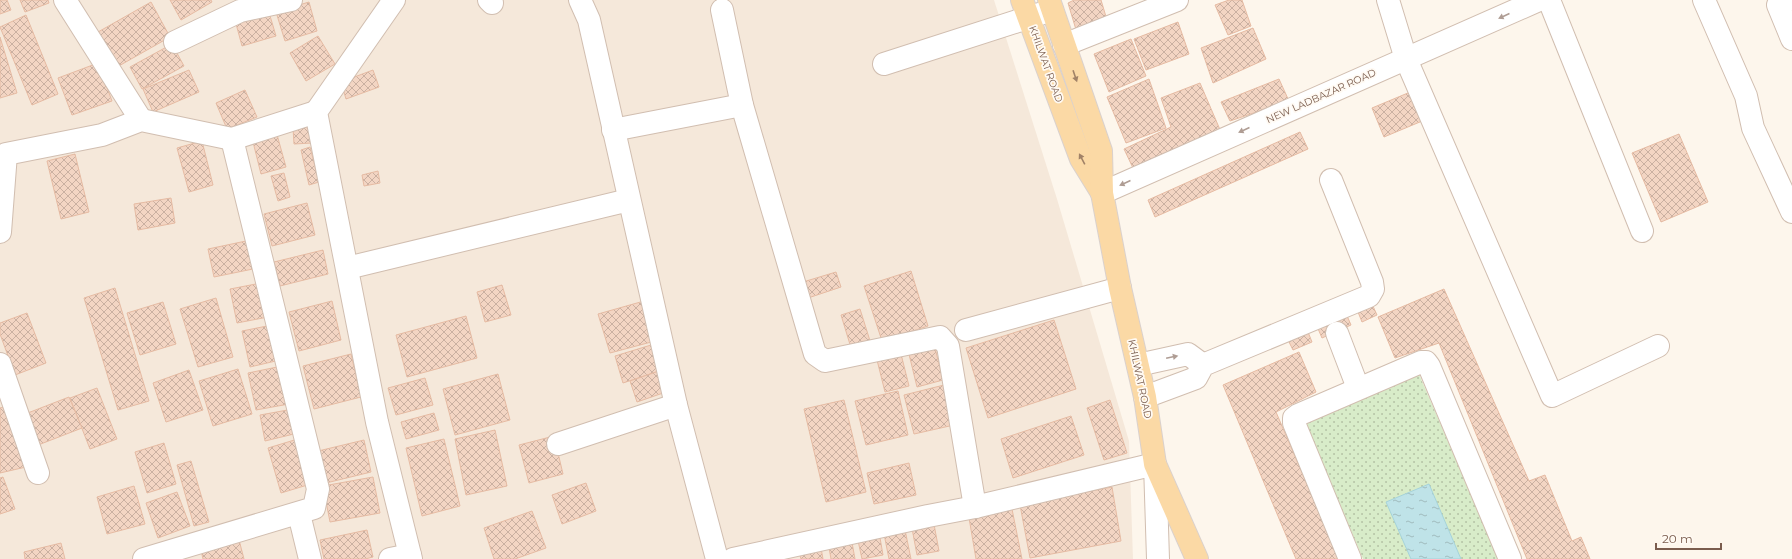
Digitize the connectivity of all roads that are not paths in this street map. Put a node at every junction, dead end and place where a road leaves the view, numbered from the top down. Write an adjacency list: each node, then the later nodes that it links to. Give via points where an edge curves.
1 (65, 0): 21 (street)
2 (291, 0): 15 (street, via 240,11)
3 (394, 0): 20 (street)
4 (580, 0): 22 (street, via 589,20)
5 (1177, 0): 16 (street)
6 (1388, 0): 17 (street)
7 (1539, 0): 17 (street, NEW LADBAZAR ROAD, one-way to 17)
8 (1549, 0): 30 (street)
9 (1704, 0): 26 (street, via 1746,96 1752,128)
10 (1789, 0): 14 (street, via 1778,5)
11 (1050, 5): 12 (street); 16 (main road, KHILWAT ROAD)
12 (1025, 9): 18 (street); 27 (main road, KHILWAT ROAD, one-way to 12, via 1080,158)
13 (722, 10): 19 (street)
14 (1792, 39)
15 (175, 42)
16 (1064, 45): 27 (main road, KHILWAT ROAD, one-way to 27, via 1102,151)
17 (1406, 59): 27 (street, NEW LADBAZAR ROAD, one-way to 27); 36 (street, via 1552,396)
18 (884, 64)
19 (742, 105): 22 (street); 46 (street, via 815,354 825,361 940,337 945,341 948,346)
20 (316, 112): 23 (street); 32 (street)
21 (141, 120): 23 (street); 24 (street, via 102,135)
22 (613, 130): 28 (street)
23 (232, 139): 47 (street, via 318,489 314,508)
24 (3, 154): 31 (street)
25 (1331, 180): 34 (street, via 1373,290)
26 (1787, 187): 29 (street)
27 (1102, 193): 33 (main road, KHILWAT ROAD)
28 (629, 200): 32 (street); 42 (street)
29 (1792, 212)
30 (1642, 231)
31 (0, 232)
32 (347, 268): 48 (street)
33 (1120, 288): 35 (street); 38 (main road, KHILWAT ROAD)
34 (1331, 320): 39 (street); 40 (street)
35 (966, 330)
36 (1658, 346)
37 (0, 364): 45 (street)
38 (1138, 365): 39 (street, one-way to 39, via 1188,354); 41 (main road, KHILWAT ROAD)
39 (1204, 365): 41 (street, via 1196,378)
40 (1358, 388): 55 (street, via 1294,418); 56 (street, via 1426,362)
41 (1146, 398): 44 (main road, KHILWAT ROAD)
42 (676, 405): 43 (street); 51 (street)
43 (558, 444)
44 (1155, 464): 46 (street); 53 (street); 54 (main road, KHILWAT ROAD)
45 (38, 473)
46 (975, 507): 52 (street)
47 (299, 514): 49 (street); 50 (street)
48 (404, 558)
49 (144, 559)
50 (310, 559)
51 (717, 559)
52 (733, 559)
53 (1158, 559)
54 (1197, 559)
55 (1350, 559)
56 (1510, 559)

